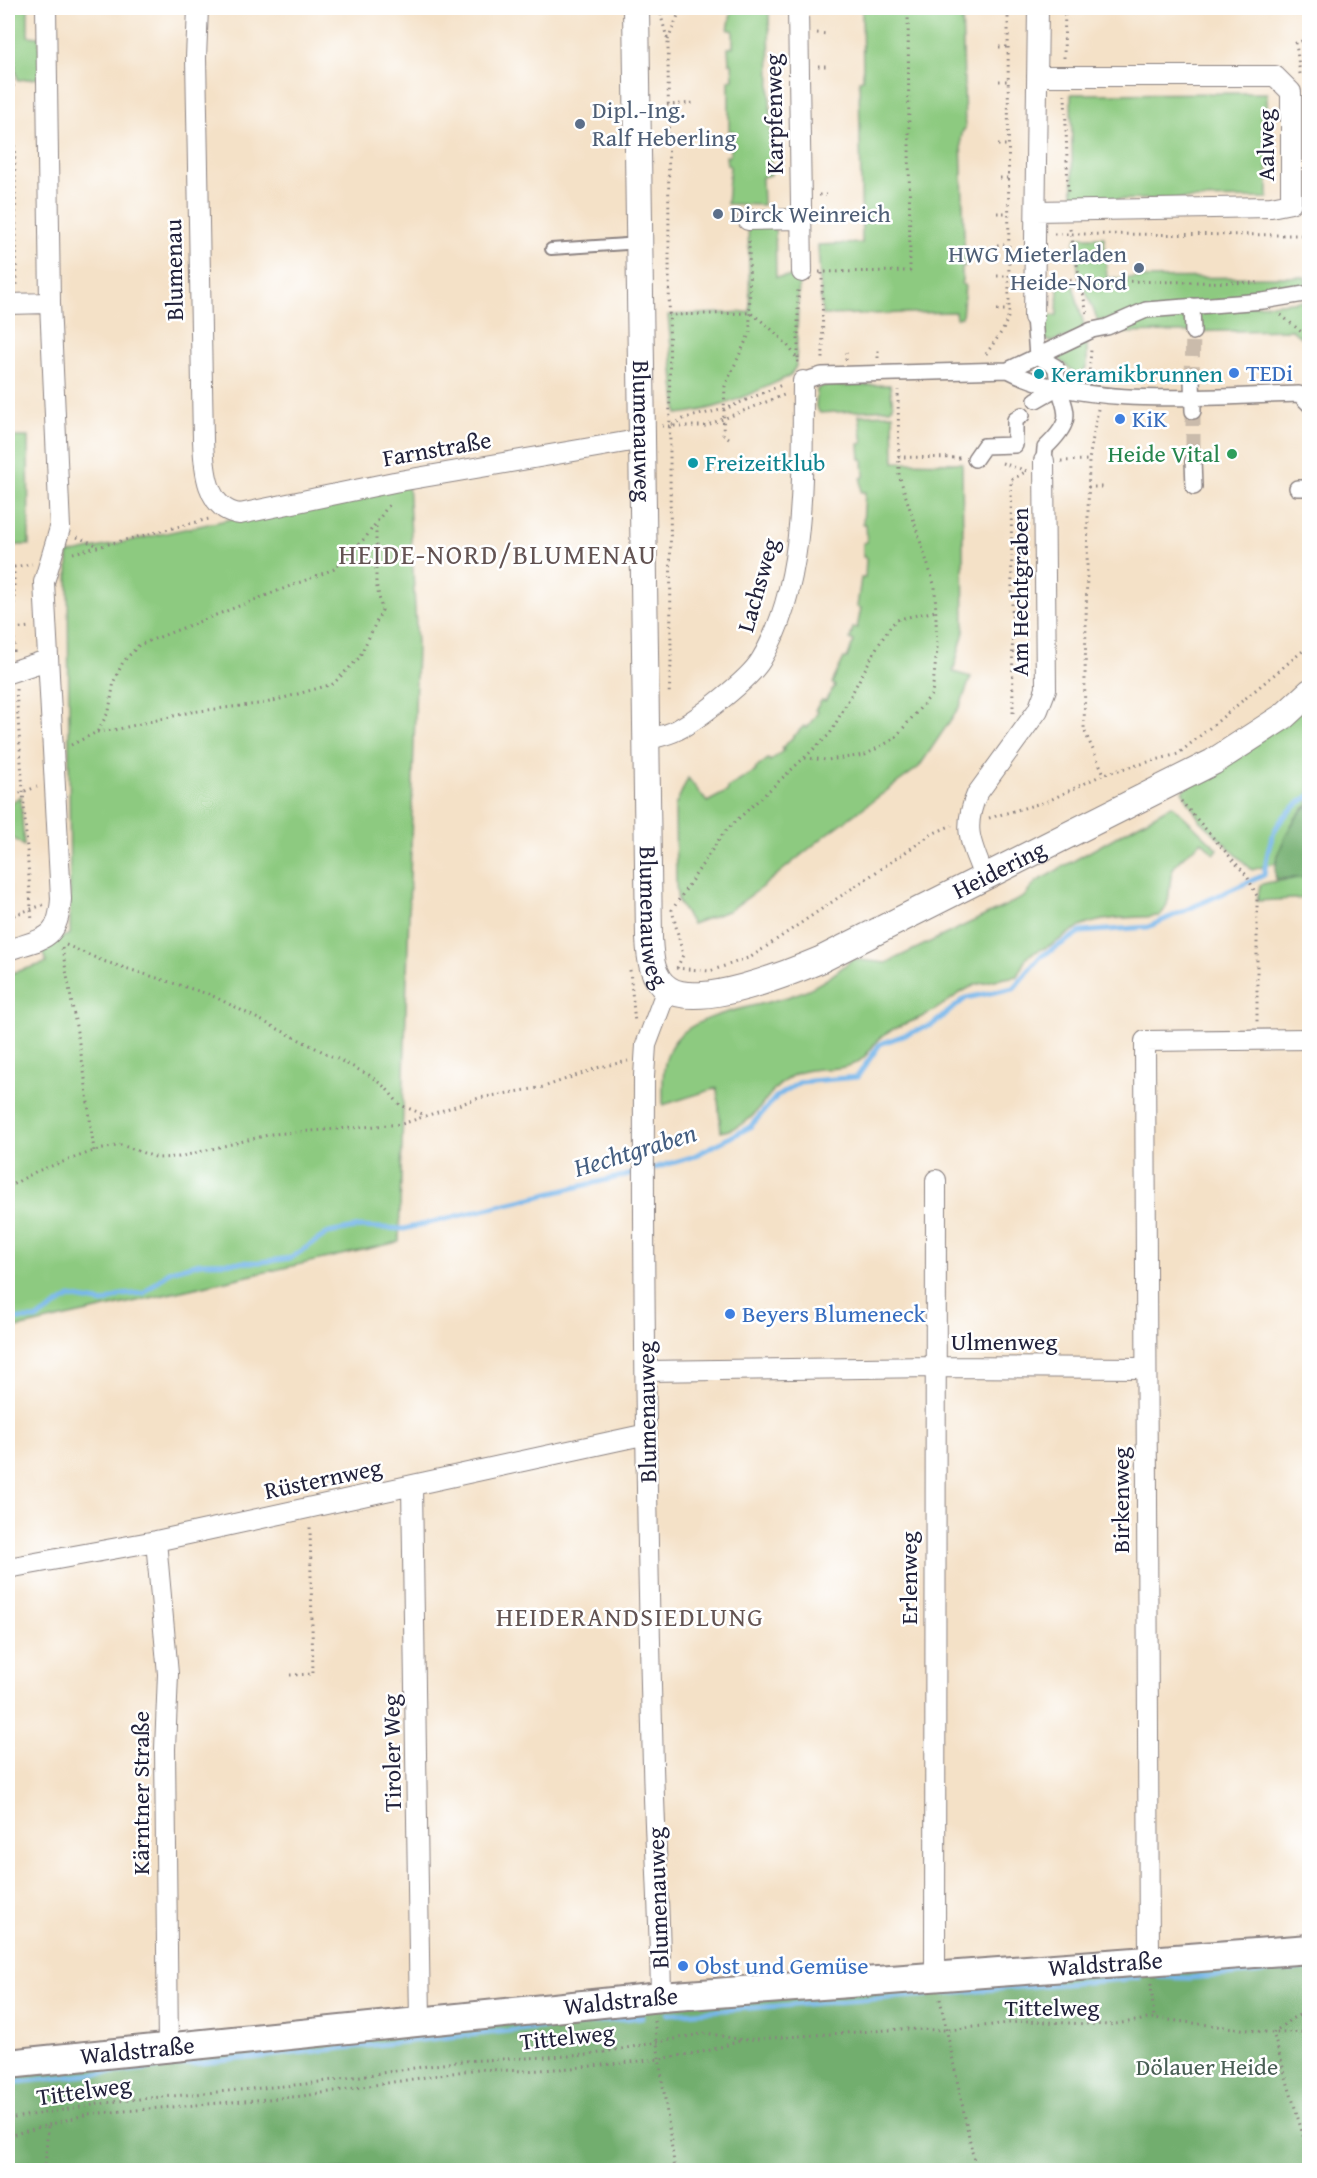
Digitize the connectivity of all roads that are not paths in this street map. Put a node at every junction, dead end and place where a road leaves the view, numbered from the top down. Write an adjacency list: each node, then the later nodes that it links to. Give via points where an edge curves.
1 (46, 8): 15 (street)
2 (198, 8): 34 (street, Blumenau, via 204,461 218,505)
3 (629, 8): 4 (street)
4 (636, 8): 11 (street, Blumenauweg)
5 (798, 8): 9 (street, Karpfenweg)
6 (1038, 8): 7 (street)
7 (1037, 76): 8 (street); 8 (street, Aalweg, via 1275,76 1291,92 1291,203 1271,207)
8 (1036, 211): 18 (street)
9 (801, 219): 10 (street); 13 (street, Karpfenweg)
10 (748, 220)
11 (641, 243): 12 (lane); 29 (street, Blumenauweg)
12 (551, 249)
13 (802, 272)
14 (1310, 293): 17 (street)
15 (50, 303): 16 (street); 35 (street, via 60,528 44,582)
16 (13, 304)
17 (1192, 306): 19 (street); 20 (street, via 1146,310)
18 (1034, 317): 20 (street)
19 (1192, 332)
20 (1037, 356): 21 (street); 24 (street, via 1056,367)
21 (994, 369): 23 (street, via 822,375); 24 (street)
22 (1192, 380): 27 (street)
23 (802, 381): 38 (street, Lachsweg, via 798,540 771,640 760,661 739,684 676,731)
24 (1057, 388): 26 (street); 27 (street, via 1100,396); 32 (street, via 1068,413 1062,432 1045,448)
25 (1306, 394): 27 (street)
26 (1036, 400)
27 (1192, 403)
28 (1016, 418): 30 (street, via 1015,446 984,446)
29 (643, 432): 34 (street, Farnstraße); 38 (street, Blumenauweg)
30 (975, 459)
31 (1193, 460): 33 (street)
32 (1044, 461): 39 (street, Am Hechtgraben, via 1046,689 1038,710 977,794 969,817 969,835)
33 (1194, 488)
34 (240, 514)
35 (47, 660): 36 (street); 40 (street, via 62,899 60,921 46,941)
36 (11, 672)
37 (1310, 692): 39 (street, Heidering, via 1258,734 1170,784)
38 (646, 740): 41 (street, Blumenauweg, via 650,954 654,971)
39 (984, 876): 41 (street, Heidering, via 820,960 776,977 713,993 690,995)
40 (8, 950)
41 (667, 989): 46 (street, Blumenauweg, via 650,1030 645,1058)
42 (1310, 1040): 45 (street, Birkenweg, via 1145,1041)
43 (936, 1180): 44 (street, Erlenweg)
44 (934, 1367): 45 (street, Ulmenweg); 46 (street, Ulmenweg); 53 (street, Erlenweg)
45 (1145, 1368): 52 (street, Birkenweg)
46 (646, 1371): 47 (street, Blumenauweg)
47 (648, 1434): 48 (street, Rüsternweg); 54 (street, Blumenauweg)
48 (412, 1486): 49 (street, Rüsternweg); 55 (street, Tiroler Weg)
49 (156, 1541): 50 (street, Rüsternweg); 56 (street, Kärntner Straße, via 168,1674)
50 (8, 1568)
51 (1310, 1949): 52 (main road, Waldstraße)
52 (1149, 1960): 53 (main road, Waldstraße)
53 (935, 1975): 54 (main road, Waldstraße)
54 (661, 1997): 55 (main road, Waldstraße)
55 (420, 2020): 56 (main road, Waldstraße)
56 (168, 2047): 57 (main road, Waldstraße)
57 (8, 2064)

